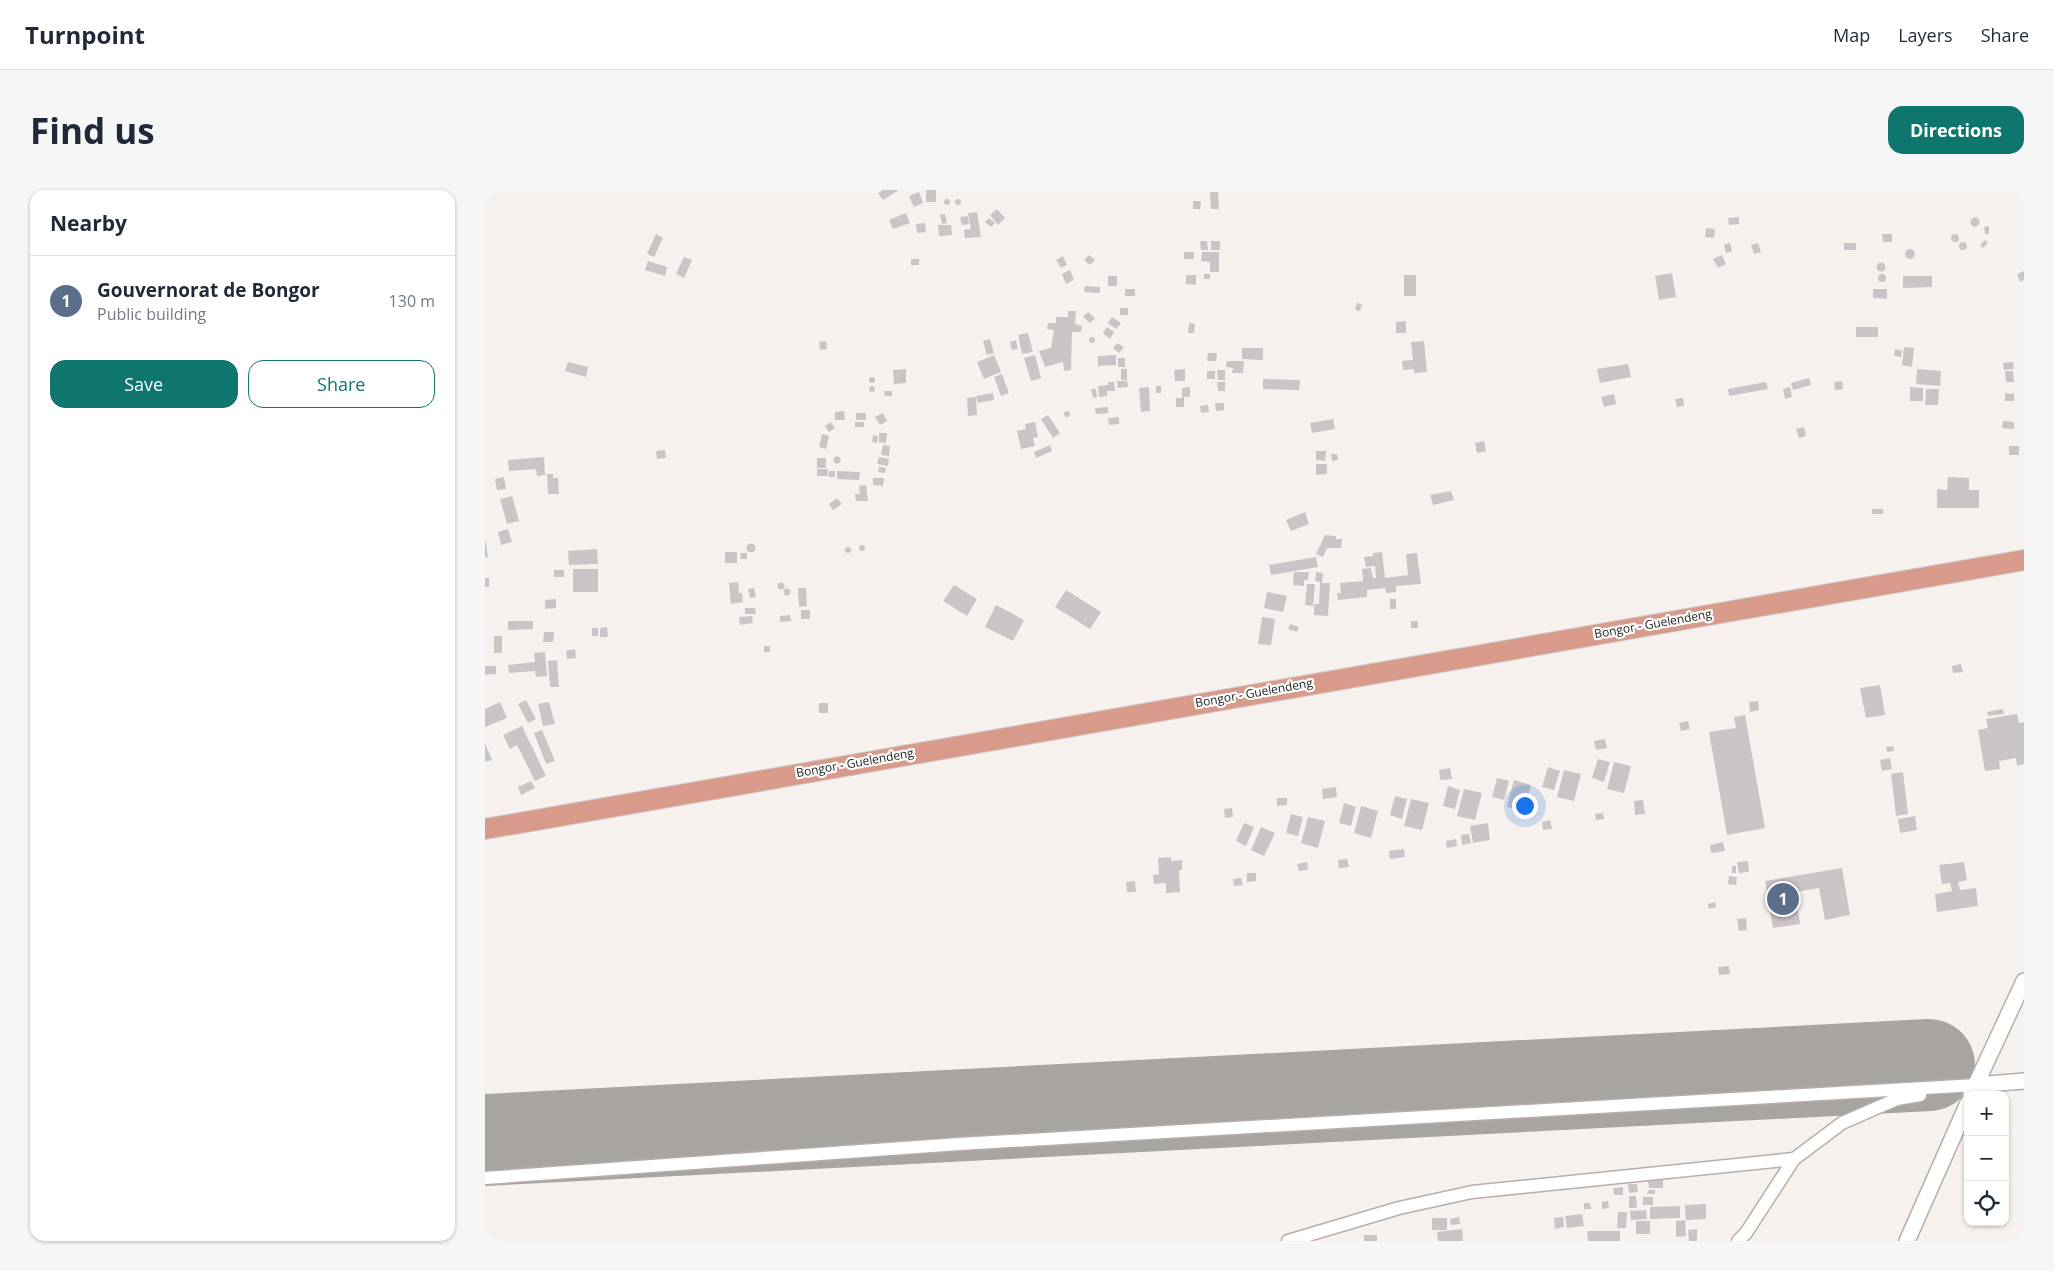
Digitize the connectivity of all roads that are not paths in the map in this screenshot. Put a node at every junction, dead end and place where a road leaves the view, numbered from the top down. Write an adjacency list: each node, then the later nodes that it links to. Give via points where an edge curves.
1 (2024, 560): 2 (highway, Bongor - Guelendeng)
2 (485, 829)
3 (2024, 981): 5 (street)
4 (2024, 1082): 5 (street)
5 (1973, 1090): 7 (street, via 1897,1099 1843,1123); 8 (street, via 959,1144)
6 (1964, 1112): 11 (street)
7 (1794, 1159): 9 (street, via 1472,1192 1399,1208); 10 (street, via 1747,1233)
8 (485, 1178)
9 (1288, 1241)
10 (1738, 1241)
11 (1907, 1241)

